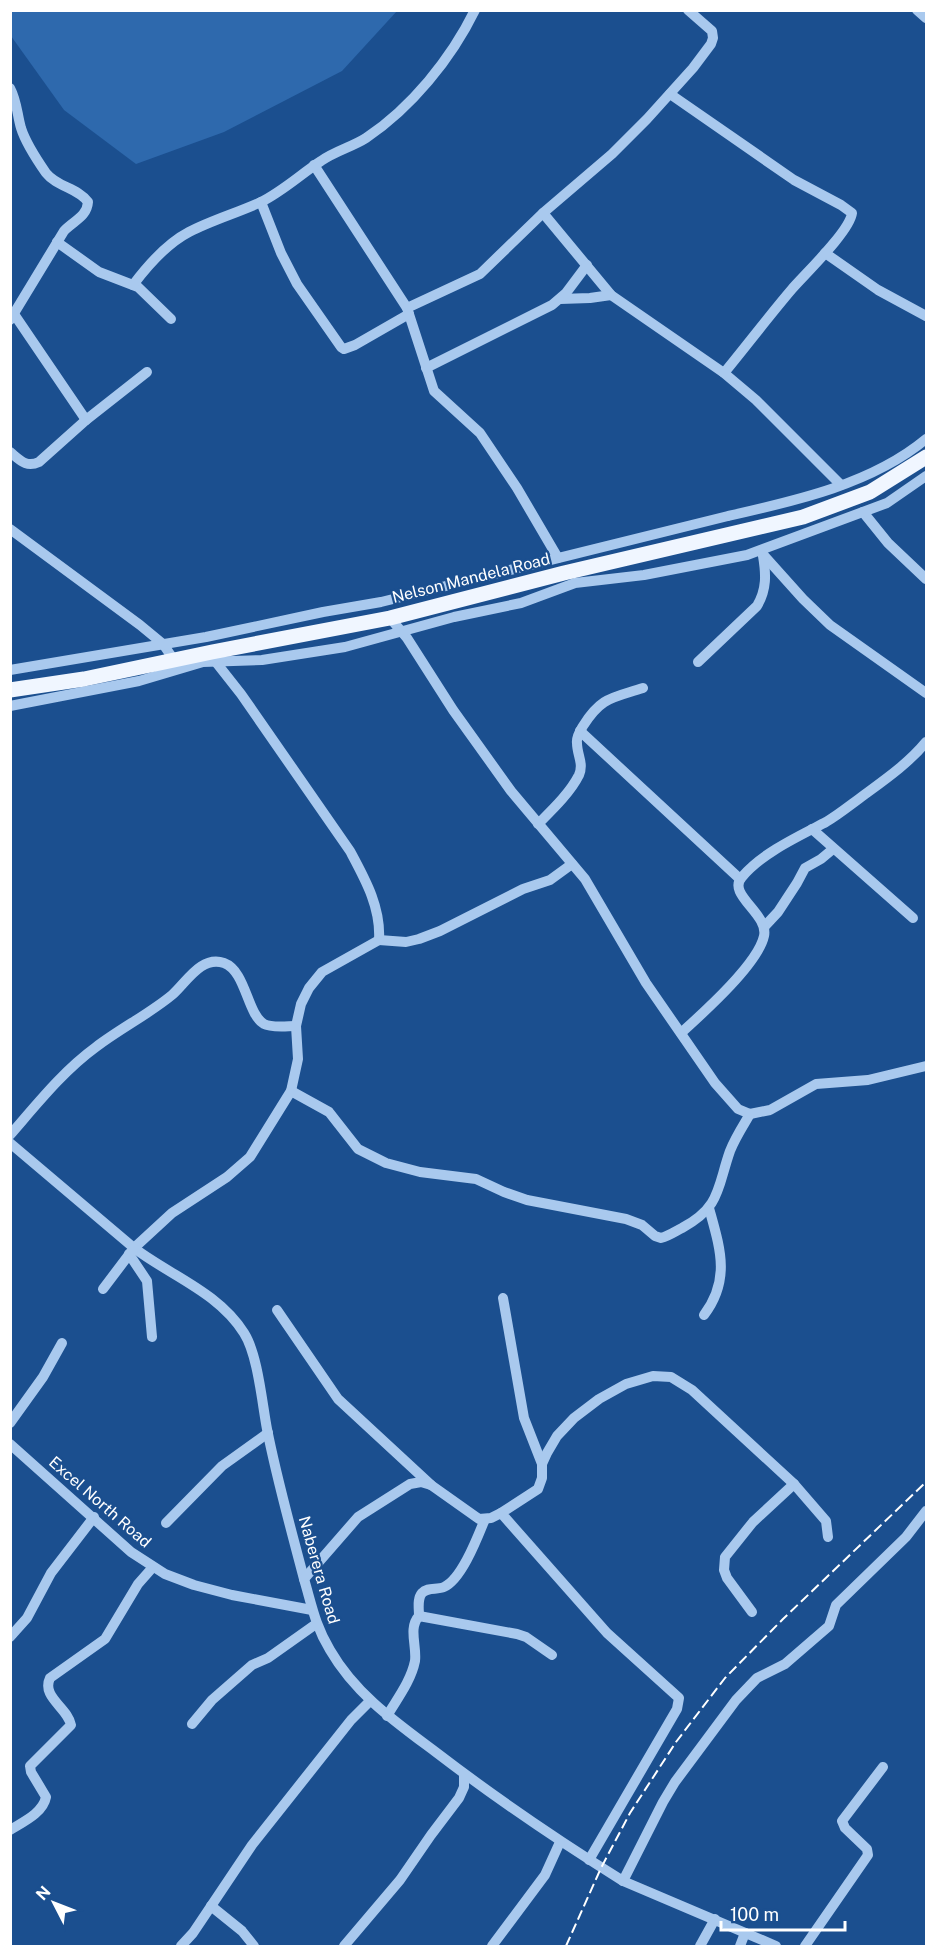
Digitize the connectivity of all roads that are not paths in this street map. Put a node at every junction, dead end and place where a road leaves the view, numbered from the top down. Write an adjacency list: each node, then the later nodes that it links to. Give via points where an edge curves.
1 (475, 10): 7 (street, via 445,59 404,106 365,138)
2 (688, 10): 6 (street, via 708,26 713,38)
3 (917, 10): 4 (street)
4 (927, 18)
5 (10, 88): 10 (street, via 23,135 48,175 88,202 86,212 70,224)
6 (670, 94): 9 (street, via 612,154); 11 (street, via 795,180 850,210 851,218)
7 (314, 165): 8 (street); 16 (street)
8 (261, 202): 13 (street, via 183,235 152,261); 16 (street, via 297,284 340,347 355,345)
9 (543, 213): 12 (street); 16 (street, via 477,276)
10 (57, 242): 13 (street, via 99,272); 18 (street)
11 (825, 253): 17 (street, via 878,290); 22 (street)
12 (587, 265): 14 (street); 15 (street)
13 (133, 285): 19 (street)
14 (611, 295): 15 (street); 22 (street)
15 (560, 299): 20 (street)
16 (408, 311): 20 (street)
17 (927, 316)
18 (12, 317): 23 (street)
19 (171, 319)
20 (426, 368): 32 (street, via 434,391 485,440)
21 (147, 372): 23 (street)
22 (724, 373): 28 (street)
23 (86, 420): 25 (street, via 35,464 26,465)
24 (927, 439): 28 (street, via 885,465)
25 (10, 452)
26 (927, 456): 34 (main road, Nelson Mandela Road, via 870,492 803,517)
27 (927, 476): 29 (street, via 887,503)
28 (842, 484): 32 (street, via 785,504)
29 (863, 512): 31 (street); 33 (street, via 888,543)
30 (10, 529): 36 (street)
31 (761, 553): 35 (street, via 644,575 575,583 521,603); 39 (street, via 766,584 757,606); 43 (street, via 830,625)
32 (558, 558): 36 (street, via 395,599)
33 (927, 579)
34 (390, 618): 35 (street); 37 (main road, Nelson Mandela Road)
35 (402, 633): 38 (street, via 319,652 262,660); 47 (street, via 484,754)
36 (163, 644): 37 (street); 40 (street)
37 (174, 660): 42 (main road, Nelson Mandela Road)
38 (215, 661): 44 (street, via 139,681); 54 (street, via 350,851 377,910)
39 (698, 662)
40 (10, 670)
41 (643, 688): 45 (street, via 599,704)
42 (10, 690)
43 (927, 693)
44 (10, 705)
45 (580, 731): 47 (street, via 580,773); 51 (street)
46 (927, 742): 48 (street, via 892,775)
47 (538, 824): 50 (street)
48 (812, 829): 49 (street); 51 (street, via 758,862)
49 (833, 849): 52 (street); 53 (street, via 806,867)
50 (572, 864): 54 (street, via 550,880 420,939); 56 (street, via 596,896 645,983)
51 (740, 879): 53 (street, via 739,890)
52 (913, 918)
53 (764, 927): 56 (street, via 765,934 748,963 720,997)
54 (379, 939): 55 (street, via 314,980 301,1004)
55 (296, 1026): 58 (street, via 298,1059); 60 (street, via 264,1024 232,969 223,963 210,963 85,1056)
56 (681, 1033): 59 (street, via 726,1097)
57 (927, 1066): 59 (street, via 868,1080 816,1084 770,1110)
58 (291, 1091): 62 (street, via 330,1112 361,1151 401,1168 476,1179 527,1200 626,1219 657,1237 687,1226); 63 (street, via 250,1157 172,1213)
59 (750, 1114): 62 (street, via 732,1147)
60 (10, 1135)
61 (10, 1143): 63 (street, Naberera Road)
62 (709, 1208): 67 (street, via 722,1268 718,1294)
63 (132, 1251): 64 (street); 68 (street, via 147,1281); 71 (street, Naberera Road, via 198,1288 220,1305 245,1334)
64 (102, 1289)
65 (503, 1298): 73 (street, via 524,1419)
66 (277, 1310): 75 (street, via 339,1399)
67 (704, 1314)
68 (152, 1337)
69 (62, 1342): 70 (street)
70 (10, 1423)
71 (268, 1433): 80 (street, via 222,1467); 83 (street, Naberera Road)
72 (10, 1444): 78 (street, Excel North Road)
73 (542, 1464): 74 (street, via 557,1436 590,1405 626,1384 664,1376 692,1390); 77 (street, via 538,1489)
74 (794, 1484): 81 (street, via 826,1521); 85 (street, via 753,1522 725,1557 725,1574)
75 (431, 1485): 79 (street, via 479,1519); 83 (street, via 410,1484 362,1514)
76 (927, 1511): 98 (street, via 836,1605 829,1626 785,1664 757,1678 736,1700 675,1782)
77 (501, 1513): 79 (street); 97 (street, via 607,1633 679,1698 677,1710)
78 (94, 1517): 82 (street, Excel North Road); 88 (street, via 51,1573 27,1618)
79 (485, 1519): 86 (street, via 468,1558 454,1578 443,1587 422,1592)
80 (166, 1523)
81 (828, 1537)
82 (153, 1567): 84 (street, Excel North Road, via 194,1585); 95 (street, via 138,1584 105,1639 48,1683 50,1693 70,1718 71,1725 30,1767 46,1797 44,1804)
83 (304, 1578): 84 (street, Naberera Road)
84 (312, 1611): 87 (street, Naberera Road)
85 (752, 1612)
86 (419, 1616): 89 (street, via 517,1634); 91 (street, via 413,1623 414,1663 404,1690)
87 (316, 1624): 90 (street, Naberera Road, via 331,1652); 92 (street, via 252,1665 212,1700)
88 (10, 1637)
89 (552, 1655)
90 (370, 1701): 91 (street, Naberera Road); 99 (street, via 252,1845)
91 (387, 1716): 94 (street, Naberera Road)
92 (192, 1724)
93 (883, 1767): 109 (street, via 842,1821 868,1855)
94 (464, 1773): 96 (street, Naberera Road); 104 (street, via 459,1798 400,1880)
95 (10, 1830)
96 (560, 1842): 97 (street, Naberera Road); 105 (street, via 545,1875)
97 (589, 1860): 98 (street, Naberera Road)
98 (623, 1881): 100 (street, Naberera Road)
99 (211, 1906): 102 (street, via 242,1931); 103 (street)
100 (715, 1920): 101 (street, Naberera Road); 106 (street)
101 (745, 1934): 107 (street); 108 (street, Naberera Road)
102 (251, 1945)
103 (181, 1947)
104 (344, 1947)
105 (492, 1947)
106 (700, 1947)
107 (740, 1947)
108 (776, 1947)
109 (805, 1947)

